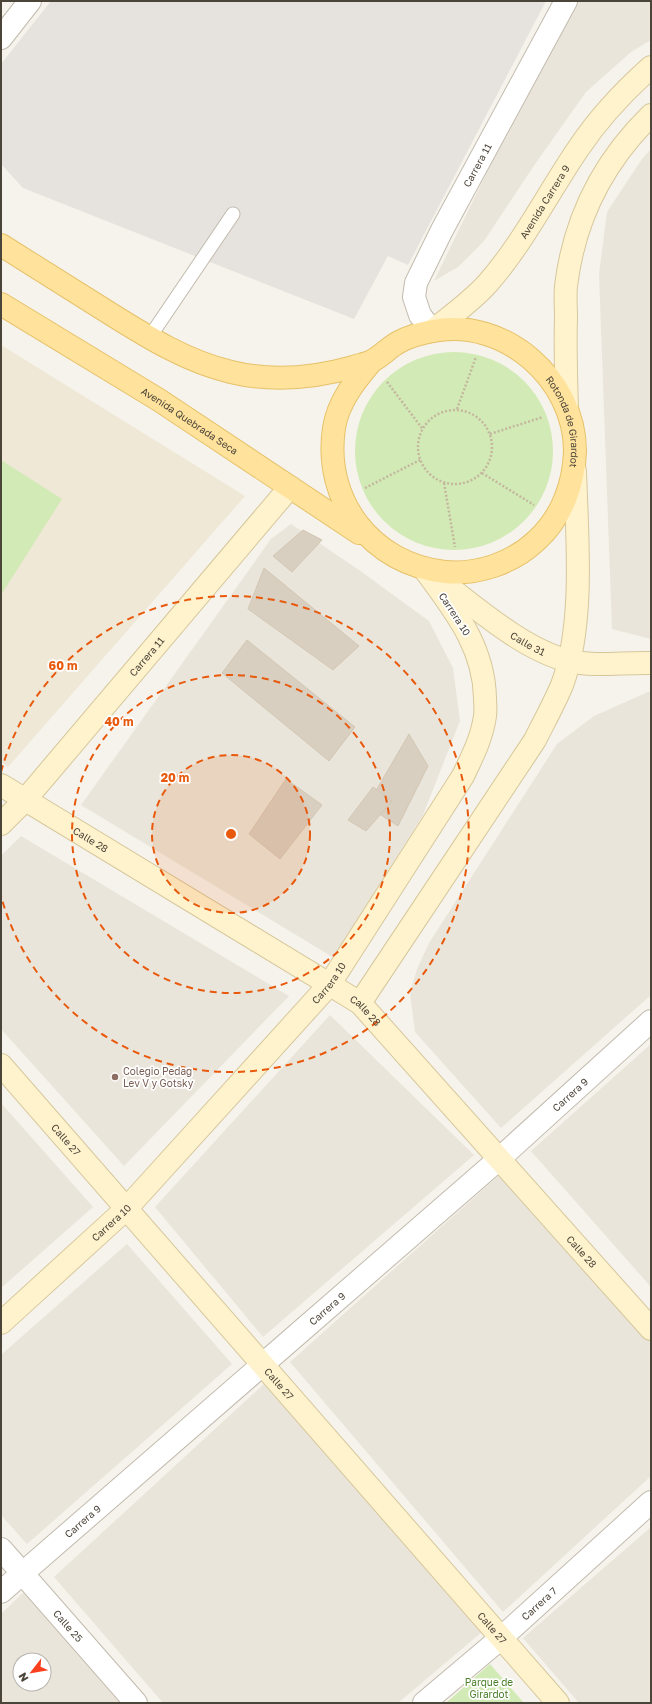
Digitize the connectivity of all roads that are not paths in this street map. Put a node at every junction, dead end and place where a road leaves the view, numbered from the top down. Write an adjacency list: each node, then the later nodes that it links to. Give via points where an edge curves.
1 (30, 1): 3 (street)
2 (566, 1): 9 (street, Carrera 11, via 416,283 414,297 420,315)
3 (1, 38)
4 (651, 67): 9 (street, Avenida Carrera 9, via 615,102 579,147 518,242 488,283 462,308)
5 (651, 115): 12 (street, via 623,146 601,178 582,216 572,251 566,288)
6 (233, 214): 10 (lane)
7 (1, 245): 10 (main road)
8 (1, 304): 14 (main road, Avenida Quebrada Seca, via 159,400)
9 (432, 331): 11 (main road, Rotonda de Girardot, via 400,342); 12 (main road, Rotonda de Girardot, via 459,329 484,333 520,349 548,375)
10 (149, 338): 11 (main road, via 180,355 210,367 254,376 294,378 327,374)
11 (370, 362): 15 (main road, Rotonda de Girardot, via 348,391 334,426 333,463 342,499 356,523)
12 (567, 409): 13 (main road, Rotonda de Girardot, via 575,438)
13 (574, 468): 16 (main road, Rotonda de Girardot, via 568,494 556,518 537,540 514,557 488,568 460,573); 17 (street, via 576,611)
14 (290, 488): 15 (main road, Avenida Quebrada Seca); 20 (street, Carrera 11)
15 (374, 543): 16 (main road, Rotonda de Girardot, via 398,559)
16 (425, 570): 17 (street, Calle 31, via 504,629 541,651); 22 (street, Carrera 10, via 466,629 479,658 485,685 485,716 476,748 463,776)
17 (569, 661): 18 (street, Calle 31, via 608,664); 23 (street, via 553,706 535,740)
18 (651, 663)
19 (1, 785): 20 (street, Calle 28)
20 (25, 800): 21 (street, Carrera 11); 22 (street, Calle 28)
21 (1, 824)
22 (329, 985): 23 (street, Calle 28); 27 (street, Carrera 10)
23 (360, 1003): 26 (street, Calle 28)
24 (651, 1021): 26 (street, Carrera 9)
25 (1, 1065): 27 (street, Calle 27)
26 (498, 1158): 29 (street, Calle 28); 30 (street, Carrera 9)
27 (126, 1209): 28 (street, Carrera 10); 30 (street, Calle 27)
28 (1, 1323)
29 (651, 1329)
30 (262, 1364): 33 (street, Carrera 9); 35 (street, Calle 27)
31 (651, 1502): 35 (street, Carrera 7)
32 (1, 1550): 33 (street, Calle 25)
33 (22, 1574): 34 (street, Carrera 9); 36 (street, Calle 25)
34 (1, 1592)
35 (501, 1638): 37 (street, Carrera 7); 38 (street, Calle 27)
36 (136, 1703)
37 (424, 1703)
38 (558, 1703)

